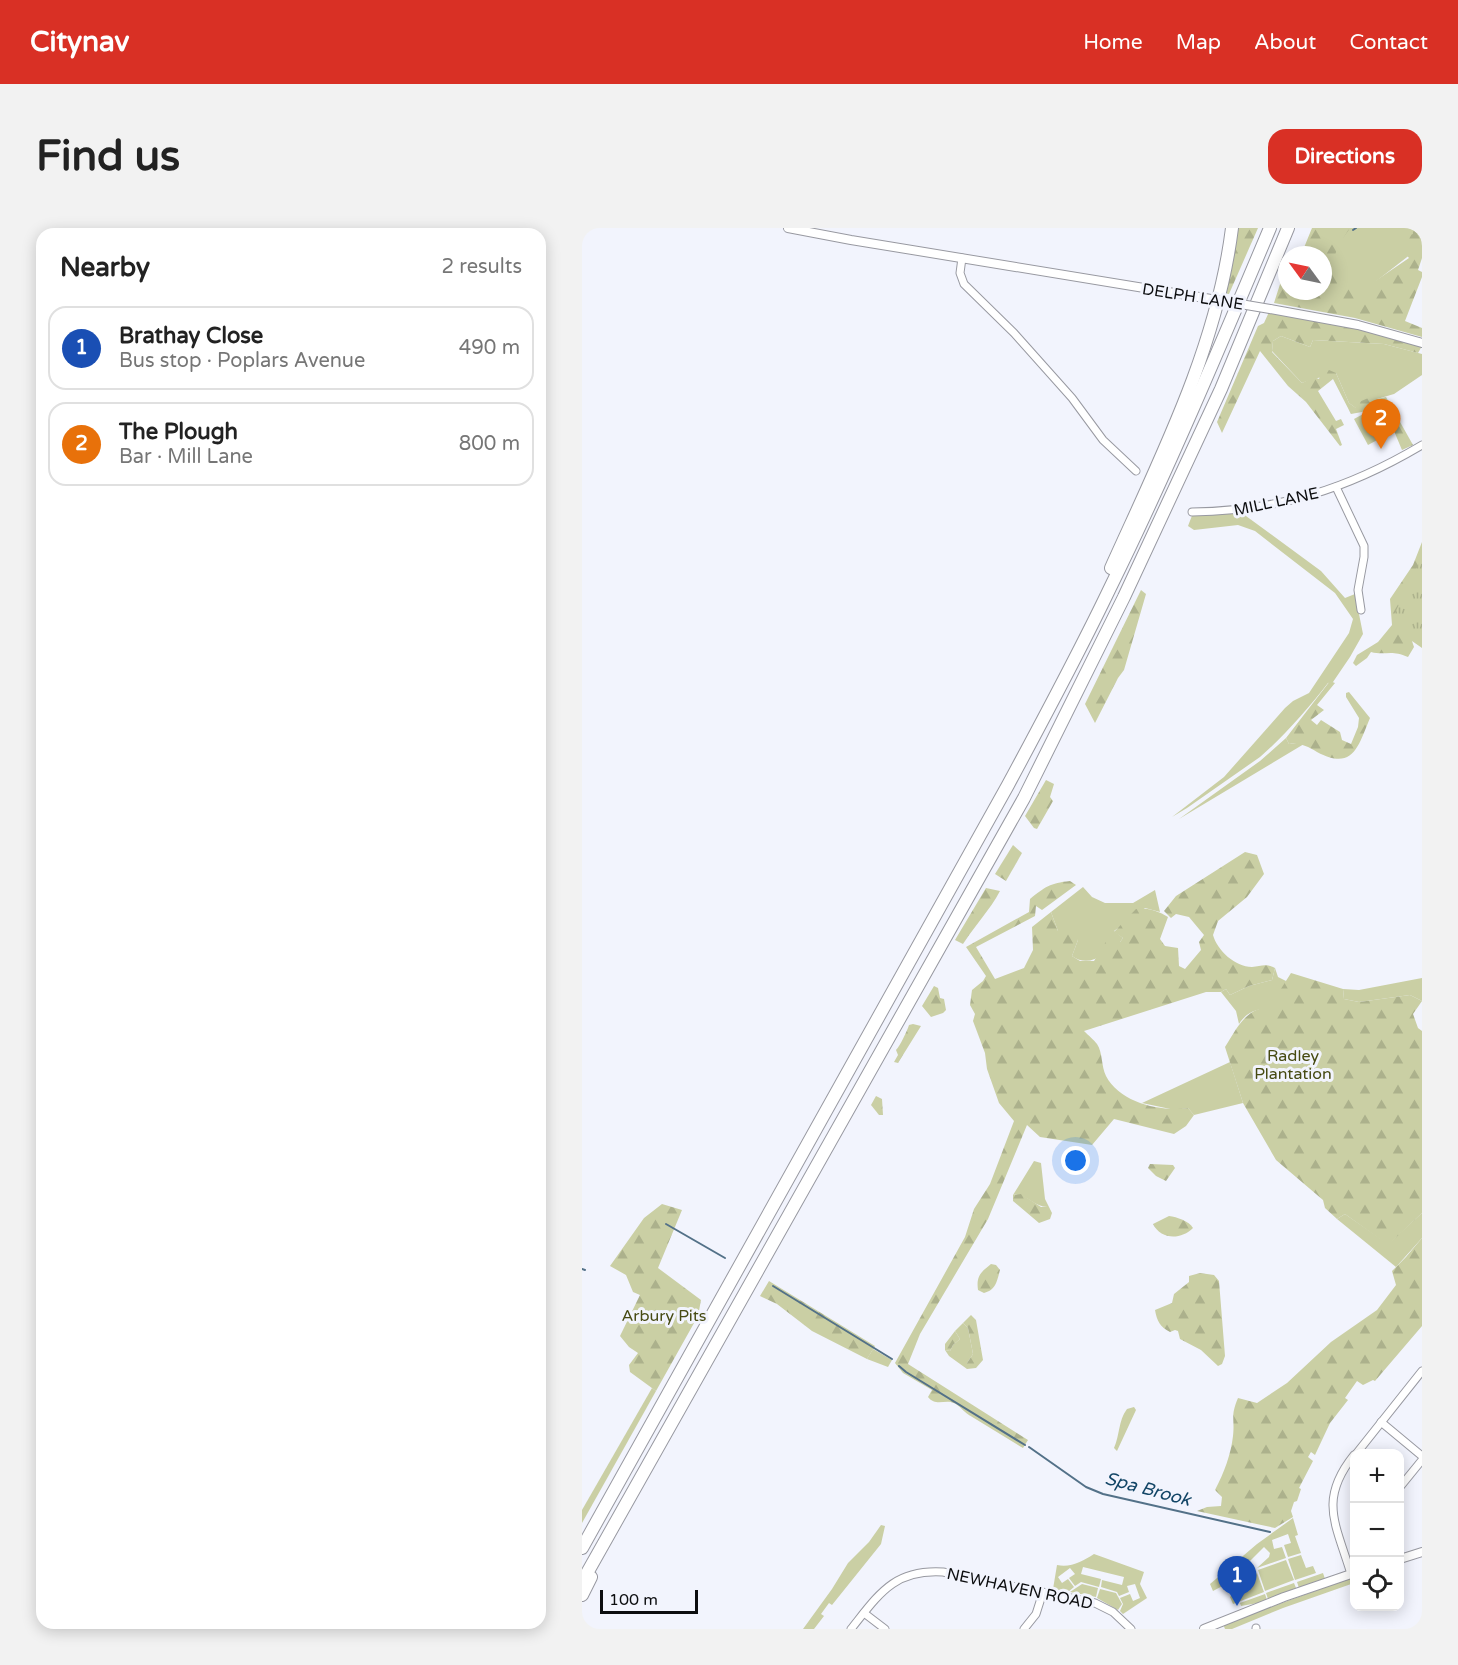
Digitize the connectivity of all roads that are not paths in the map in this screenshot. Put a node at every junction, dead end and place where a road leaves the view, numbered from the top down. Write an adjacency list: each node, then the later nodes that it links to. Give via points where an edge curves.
1 (788, 228): 5 (street, DELPH LANE)
2 (1232, 228): 12 (highway, via 1216,310 1180,412)
3 (1270, 228): 12 (highway, via 1155,494 1066,677)
4 (1288, 228): 19 (highway, via 1211,410 1024,798)
5 (962, 258): 6 (street, DELPH LANE, bridge, via 1358,325); 8 (street, via 960,273 964,284 1014,333 1103,440)
6 (1422, 343)
7 (1422, 445): 9 (street, MILL LANE)
8 (1136, 471)
9 (1336, 487): 10 (street, MILL LANE, via 1265,507); 11 (street, via 1364,546 1358,590)
10 (1192, 512)
11 (1361, 610)
12 (1008, 785): 18 (highway)
13 (1422, 1371): 14 (street)
14 (1381, 1422): 15 (street); 16 (street)
15 (1359, 1449)
16 (1422, 1458): 20 (street)
17 (1350, 1460): 25 (street, via 1341,1472 1332,1506)
18 (623, 1475): 21 (highway); 22 (highway)
19 (639, 1482): 27 (highway); 29 (highway)
20 (1404, 1482)
21 (582, 1542)
22 (582, 1548)
23 (1422, 1554): 24 (street)
24 (1404, 1558)
25 (1350, 1563)
26 (1350, 1574): 35 (street)
27 (582, 1582)
28 (1043, 1592): 30 (street, NEWHAVEN ROAD, via 927,1571 889,1585); 33 (street, via 1036,1614); 34 (street, NEWHAVEN ROAD, via 1100,1605)
29 (582, 1595)
30 (864, 1613): 31 (street, NEWHAVEN ROAD); 32 (street)
31 (851, 1629)
32 (885, 1629)
33 (1024, 1629)
34 (1131, 1629)
35 (1204, 1629)

